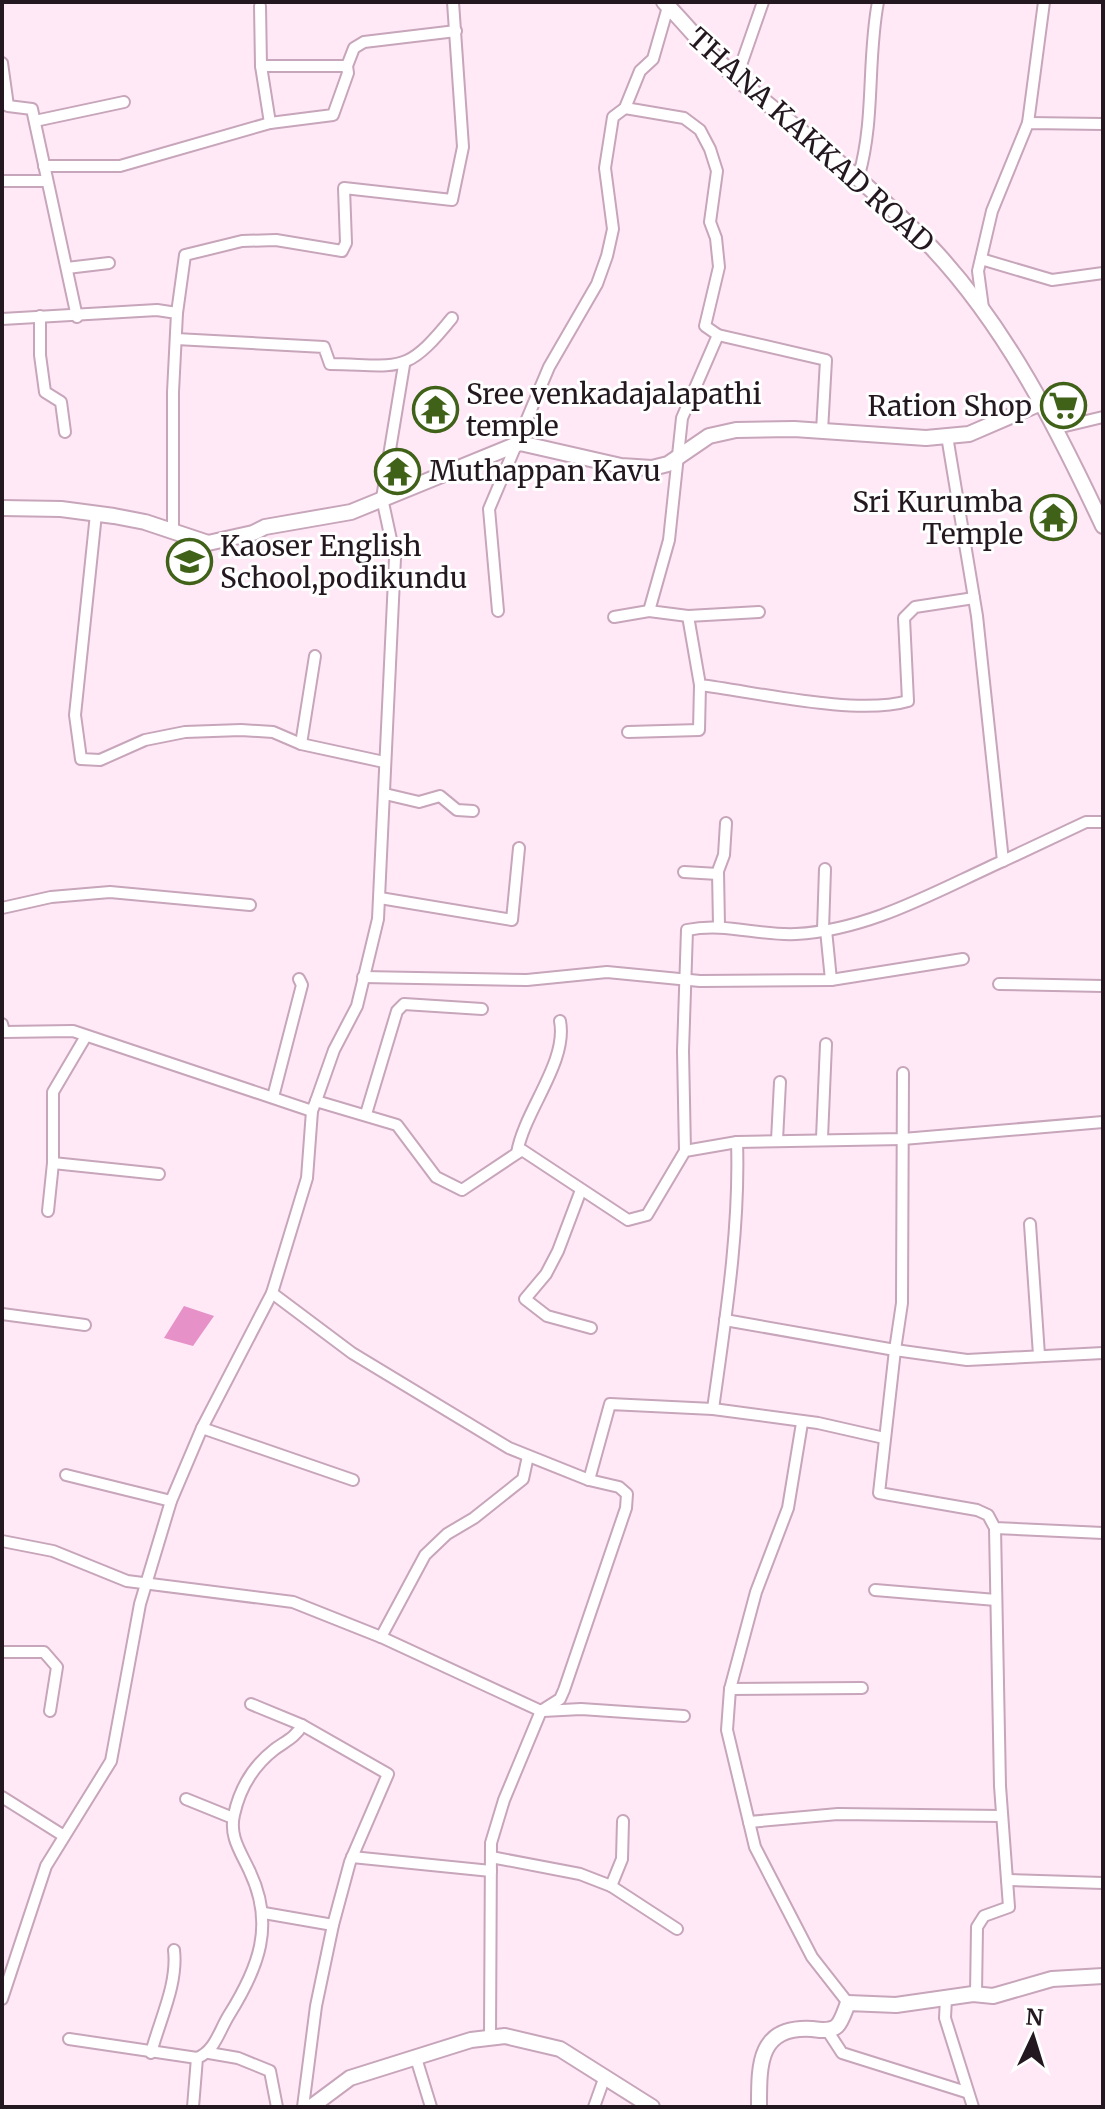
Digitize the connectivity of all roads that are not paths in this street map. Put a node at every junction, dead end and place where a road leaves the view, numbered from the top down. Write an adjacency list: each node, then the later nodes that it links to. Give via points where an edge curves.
1 (453, 2): 7 (street)
2 (763, 2): 11 (street)
3 (878, 2): 19 (street, via 869,125)
4 (1044, 2): 16 (street)
5 (665, 3): 11 (main road, THANA KAKKAD ROAD); 13 (street, via 653,59 640,71)
6 (260, 6): 9 (street)
7 (456, 31): 10 (street, via 364,42 354,48); 27 (street, via 463,147 452,200 344,188 342,251 276,240 242,241 185,255)
8 (2, 63): 14 (street, via 8,106 32,109)
9 (261, 66): 10 (street); 15 (street)
10 (347, 66): 15 (street, via 333,115)
11 (733, 74): 19 (main road, THANA KAKKAD ROAD)
12 (124, 102): 14 (street)
13 (625, 108): 32 (street, via 684,118 700,130 710,149 717,171 710,222 719,267 705,326); 41 (street, via 613,117 605,168 613,229 607,256 597,284 549,367)
14 (35, 121): 18 (street)
15 (270, 123): 18 (street, via 120,166)
16 (1028, 123): 17 (street); 22 (street, via 992,211)
17 (1103, 124)
18 (44, 166): 21 (street)
19 (859, 175): 26 (main road, THANA KAKKAD ROAD, via 933,249)
20 (2, 181): 21 (street)
21 (47, 181): 24 (street)
22 (981, 259): 25 (street, via 1052,280); 26 (street)
23 (109, 263): 24 (street)
24 (67, 268): 29 (street)
25 (1103, 273)
26 (983, 309): 35 (main road, THANA KAKKAD ROAD)
27 (177, 313): 29 (street); 33 (street)
28 (40, 316): 29 (street); 31 (street); 39 (street, via 45,392 61,402)
29 (77, 317)
30 (452, 318): 34 (street)
31 (2, 319)
32 (718, 335): 38 (street, via 826,360); 42 (street, via 682,418)
33 (176, 339): 34 (street, via 324,347 330,364); 47 (street)
34 (404, 365): 43 (street)
35 (1041, 403): 37 (main road, THANA KAKKAD ROAD); 40 (main road, via 990,428)
36 (1103, 417): 37 (street)
37 (1057, 428): 46 (main road, THANA KAKKAD ROAD)
38 (822, 431): 40 (main road); 42 (main road, via 736,430 709,436)
39 (65, 432)
40 (947, 436): 48 (street)
41 (520, 443): 42 (main road, via 621,466 652,468); 43 (main road); 49 (street, via 489,509)
42 (679, 454): 50 (street, via 669,540)
43 (382, 498): 47 (main road, via 351,512 208,543); 58 (street, via 395,558)
44 (2, 508): 45 (main road)
45 (96, 514): 47 (main road); 57 (street, via 75,715 81,759 100,760 145,740 185,732 273,732)
46 (1103, 526)
47 (173, 532)
48 (974, 598): 55 (street, via 915,607 904,618 908,701 831,702); 64 (street)
49 (498, 611)
50 (649, 611): 52 (street); 53 (street)
51 (759, 612): 52 (street)
52 (688, 616): 55 (street)
53 (614, 617)
54 (315, 656): 57 (street)
55 (700, 685): 56 (street, via 699,730)
56 (628, 732)
57 (301, 744): 58 (street)
58 (384, 762): 59 (street)
59 (385, 794): 60 (street, via 419,802 440,796 457,810); 68 (street)
60 (473, 811)
61 (1103, 822): 64 (street, via 1086,822)
62 (726, 823): 67 (street)
63 (519, 848): 68 (street, via 512,920)
64 (1003, 861): 72 (street, via 861,925)
65 (825, 869): 72 (street)
66 (684, 872): 67 (street)
67 (718, 874): 71 (street)
68 (380, 898): 74 (street)
69 (250, 905): 70 (street, via 110,892)
70 (2, 908)
71 (719, 926): 72 (street, via 794,934); 76 (street, via 687,930)
72 (824, 930): 77 (street)
73 (963, 959): 77 (street)
74 (363, 977): 76 (street, via 527,980 607,972); 88 (street, via 357,1006)
75 (299, 979): 87 (street, via 302,985)
76 (686, 979): 77 (street); 95 (street)
77 (831, 980)
78 (999, 984): 79 (street)
79 (1103, 986)
80 (482, 1009): 89 (street, via 404,1004 397,1011)
81 (560, 1021): 96 (street, via 554,1064)
82 (2, 1024): 83 (street, via 4,1032 73,1031)
83 (86, 1036): 87 (street); 97 (street, via 53,1092)
84 (826, 1044): 91 (street)
85 (903, 1073): 92 (street)
86 (780, 1082): 93 (street)
87 (273, 1097): 88 (street)
88 (314, 1106): 89 (street); 102 (street, via 307,1178)
89 (366, 1114): 96 (street, via 397,1125 436,1177 462,1190)
90 (1103, 1122): 92 (street)
91 (822, 1138): 92 (street); 93 (street)
92 (903, 1139): 107 (street, via 902,1303)
93 (777, 1140): 94 (street)
94 (737, 1142): 95 (street); 104 (street)
95 (685, 1151): 99 (street, via 647,1215 638,1219 628,1220)
96 (517, 1153): 99 (street, via 522,1150)
97 (53, 1163): 98 (street); 100 (street)
98 (159, 1174)
99 (581, 1190): 106 (street, via 558,1251 525,1299 547,1316)
100 (48, 1211)
101 (1030, 1224): 109 (street)
102 (272, 1293): 112 (street); 114 (street, via 352,1353)
103 (2, 1314): 105 (street)
104 (725, 1320): 107 (street); 110 (street)
105 (85, 1325)
106 (591, 1328)
107 (895, 1350): 109 (street, via 967,1360); 113 (street)
108 (1103, 1353): 109 (street)
109 (1039, 1355)
110 (713, 1409): 111 (street); 117 (street, via 610,1404)
111 (802, 1423): 113 (street); 128 (street, via 788,1508 756,1592)
112 (202, 1428): 116 (street); 118 (street)
113 (884, 1438): 119 (street, via 879,1493 977,1510 988,1515)
114 (528, 1456): 117 (street); 125 (street, via 523,1479 425,1555)
115 (66, 1475): 118 (street)
116 (353, 1480)
117 (589, 1480): 131 (street, via 619,1487 627,1494 626,1508 564,1690)
118 (171, 1501): 122 (street)
119 (995, 1528): 120 (street); 124 (street)
120 (1103, 1533)
121 (2, 1541): 122 (street, via 53,1551 127,1581)
122 (146, 1583): 125 (street, via 293,1602); 140 (street, via 111,1761)
123 (875, 1590): 124 (street)
124 (996, 1600): 136 (street)
125 (381, 1637): 131 (street)
126 (2, 1652): 130 (street, via 44,1652 57,1667)
127 (862, 1688): 128 (street)
128 (730, 1689): 139 (street, via 727,1730)
129 (251, 1704): 133 (street)
130 (50, 1711)
131 (541, 1711): 132 (street); 142 (street, via 504,1800)
132 (684, 1716)
133 (302, 1725): 137 (street, via 250,1771); 141 (street, via 388,1774)
134 (2, 1797): 140 (street)
135 (186, 1799): 137 (street)
136 (1002, 1816): 139 (street, via 838,1814); 144 (street)
137 (233, 1818): 147 (street, via 233,1836)
138 (623, 1821): 146 (street, via 622,1859)
139 (749, 1822): 155 (street, via 755,1847 812,1957)
140 (64, 1836): 154 (street, via 46,1866)
141 (352, 1857): 143 (street); 148 (street)
142 (491, 1857): 143 (street); 146 (street, via 547,1865)
143 (491, 1871): 157 (street)
144 (1007, 1880): 145 (street); 152 (street, via 1009,1907 984,1916 977,1927)
145 (1103, 1883)
146 (611, 1886): 149 (street)
147 (264, 1913): 148 (street); 160 (street, via 256,1959)
148 (333, 1925): 167 (street)
149 (677, 1929)
150 (174, 1950): 159 (street, via 176,1979)
151 (1103, 1976): 152 (main road, via 1052,1979 993,1996)
152 (976, 1994): 153 (main road)
153 (946, 1998): 155 (main road, via 896,2005); 164 (street, via 945,2018)
154 (2, 1999)
155 (848, 2003): 156 (main road, via 838,2025)
156 (827, 2030): 164 (street, via 842,2053); 172 (main road, via 794,2028 769,2042 759,2073)
157 (490, 2038): 162 (main road); 163 (main road, via 505,2036 560,2049)
158 (69, 2039): 159 (street)
159 (151, 2053): 161 (street)
160 (209, 2053): 161 (street); 166 (street, via 270,2071)
161 (197, 2058): 165 (street)
162 (416, 2058): 168 (main road, via 350,2078); 169 (street)
163 (604, 2079): 170 (street); 171 (main road)
164 (966, 2092): 173 (street)
165 (193, 2107)
166 (277, 2107)
167 (303, 2107)
168 (311, 2107)
169 (431, 2107)
170 (594, 2107)
171 (652, 2107)
172 (759, 2107)
173 (973, 2107)

